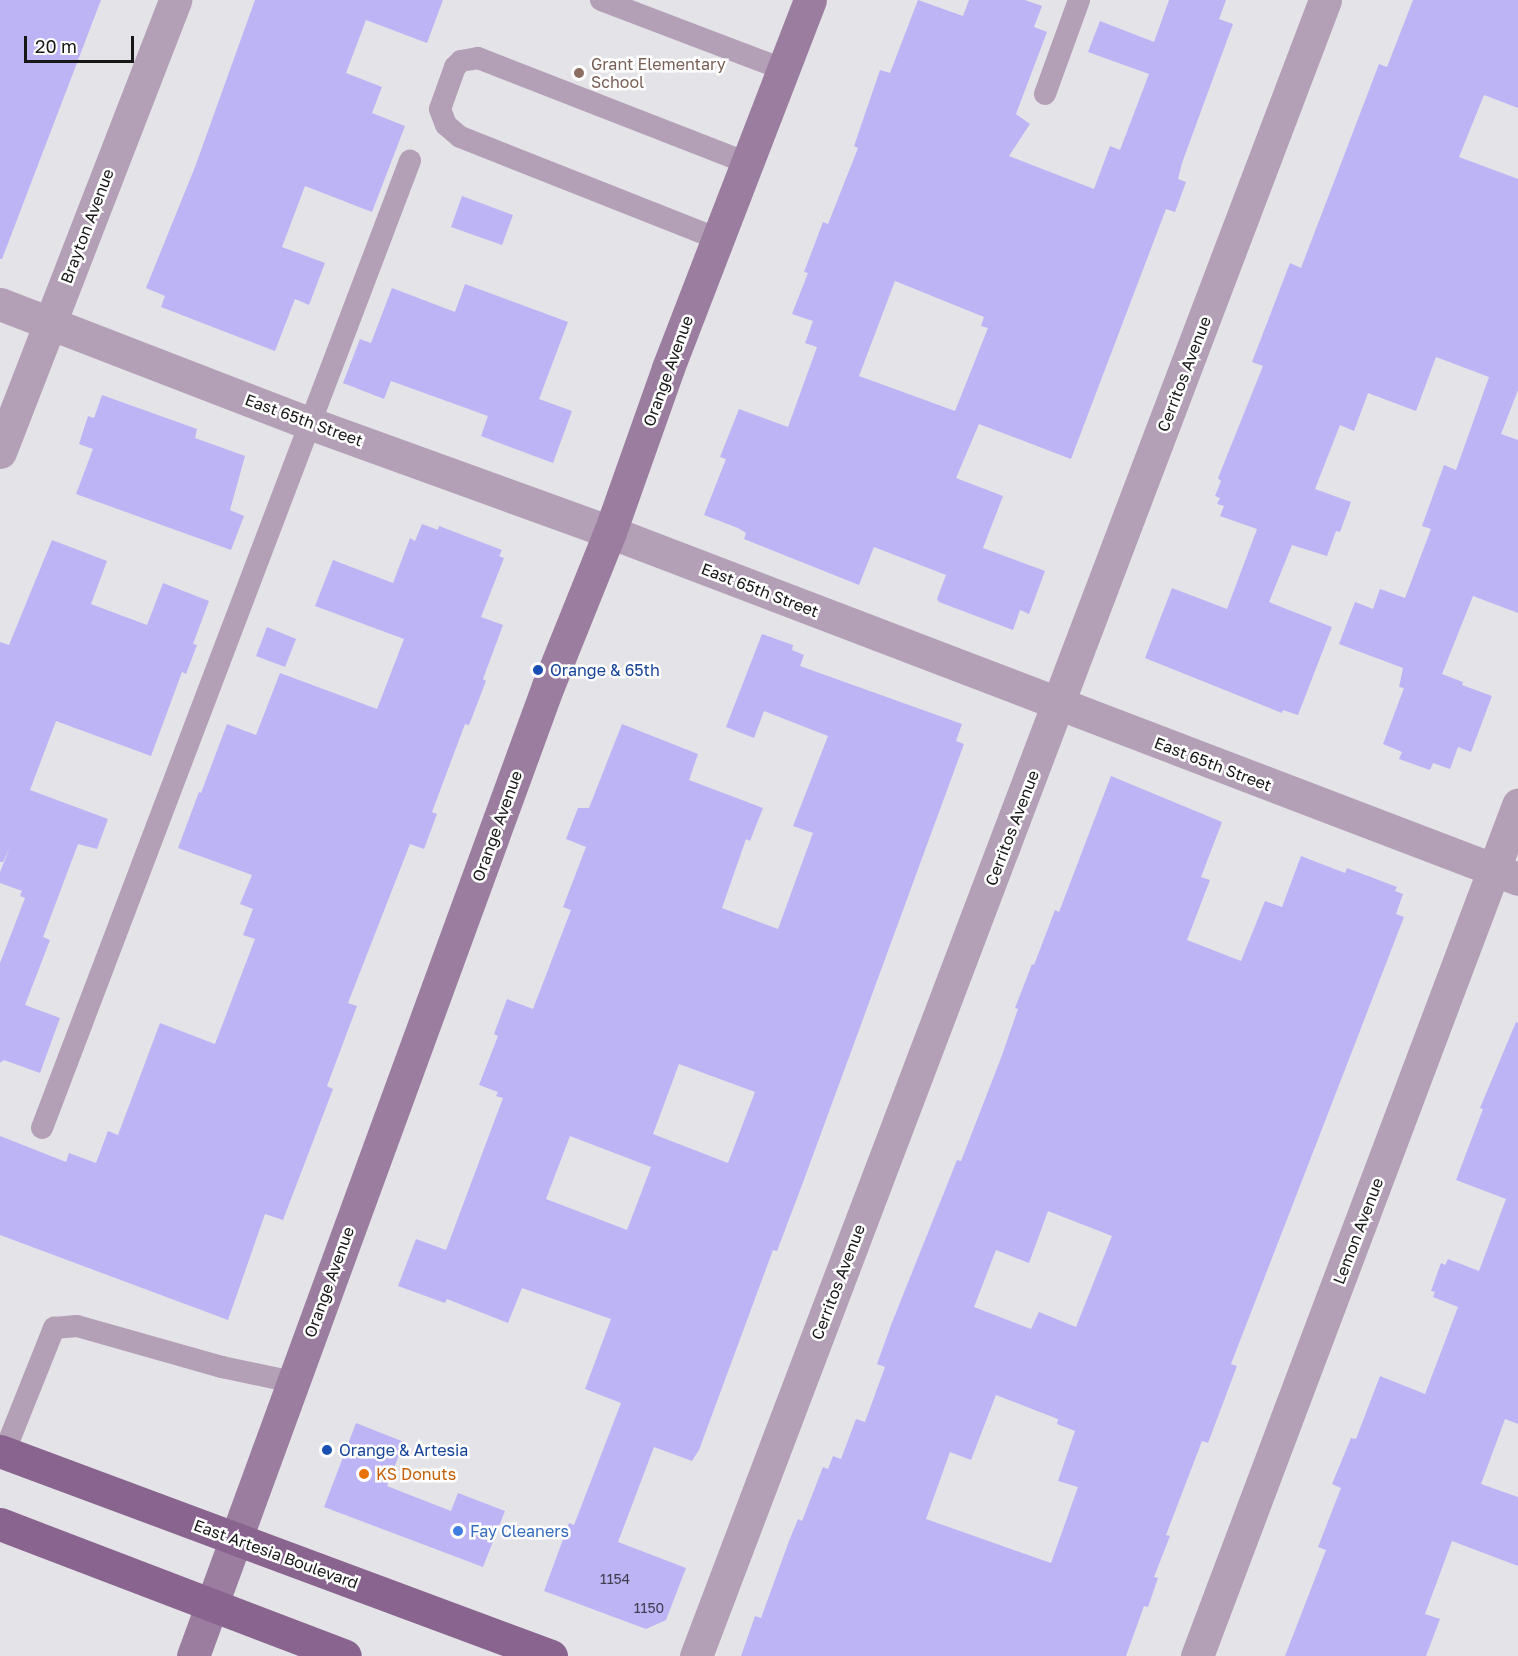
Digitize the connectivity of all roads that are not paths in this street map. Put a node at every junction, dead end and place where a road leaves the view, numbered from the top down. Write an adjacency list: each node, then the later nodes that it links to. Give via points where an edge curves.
1 (175, 0): 12 (street, Brayton Avenue)
2 (602, 0): 6 (lane)
3 (810, 0): 6 (street, Orange Avenue)
4 (1079, 0): 7 (lane)
5 (1325, 0): 16 (street, Cerritos Avenue)
6 (783, 69): 9 (street, Orange Avenue)
7 (1045, 94)
8 (410, 160): 13 (lane)
9 (747, 163): 10 (street, Orange Avenue); 10 (lane, via 478,58 461,61 455,68 440,109 446,124 460,137)
10 (718, 239): 15 (street, Orange Avenue)
11 (0, 304): 12 (street, East 65th Street)
12 (49, 323): 13 (street, East 65th Street); 14 (street, Brayton Avenue)
13 (309, 423): 15 (street, East 65th Street); 19 (lane)
14 (0, 452)
15 (609, 531): 16 (street, East 65th Street); 20 (street, Orange Avenue, via 544,697)
16 (1059, 705): 18 (street, East 65th Street); 28 (street, Cerritos Avenue)
17 (1518, 805): 18 (street, Lemon Avenue)
18 (1506, 874): 29 (street, Lemon Avenue)
19 (42, 1128)
20 (293, 1382): 21 (lane, via 222,1367 77,1326 54,1328); 23 (street, Orange Avenue)
21 (2, 1452): 23 (main road, East Artesia Boulevard)
22 (0, 1524): 24 (main road)
23 (237, 1539): 24 (street, Orange Avenue); 27 (main road, East Artesia Boulevard)
24 (212, 1605): 25 (street, Orange Avenue); 26 (main road)
25 (193, 1656)
26 (345, 1656)
27 (552, 1656)
28 (696, 1656)
29 (1197, 1656)

